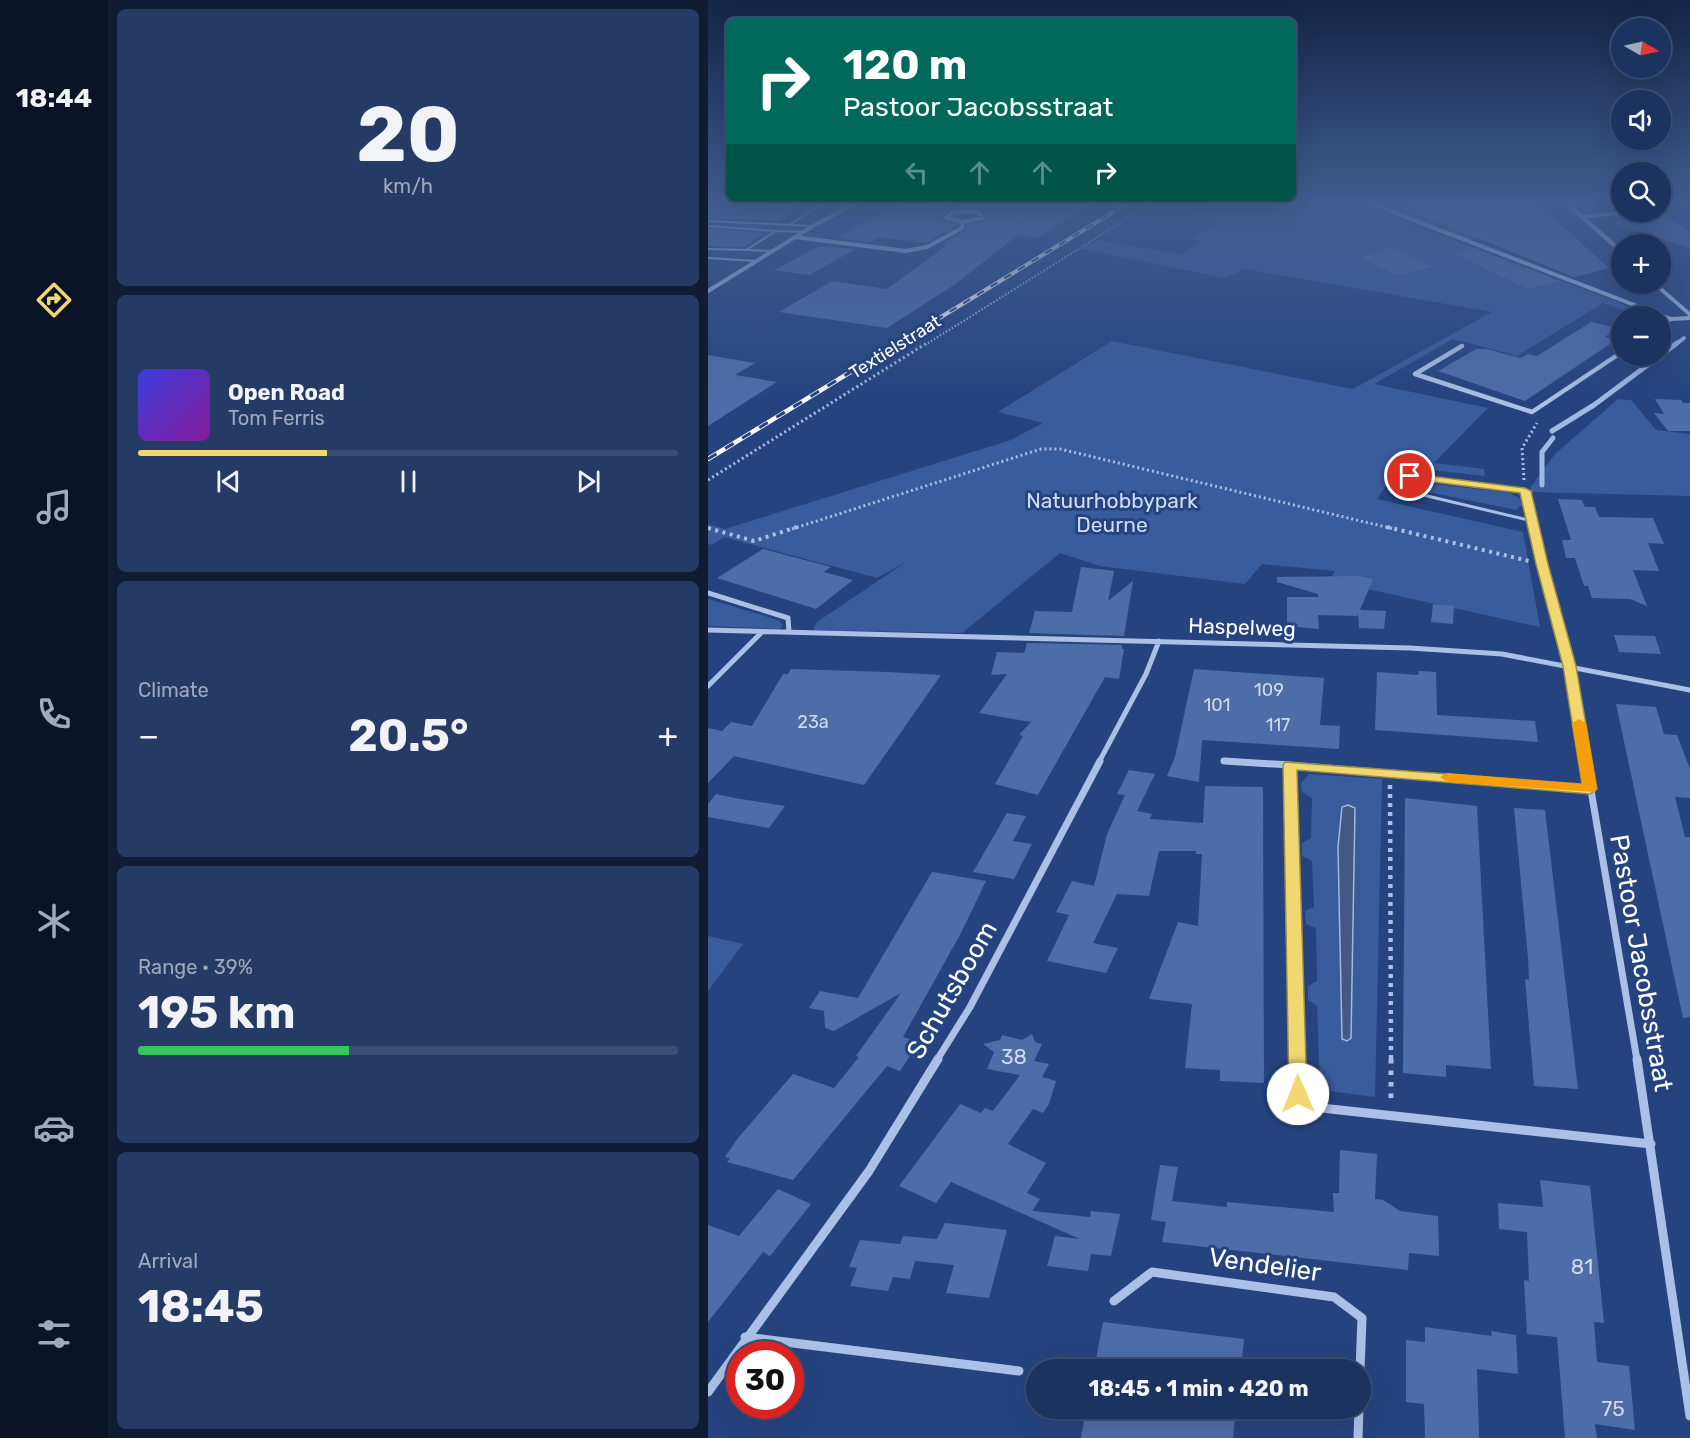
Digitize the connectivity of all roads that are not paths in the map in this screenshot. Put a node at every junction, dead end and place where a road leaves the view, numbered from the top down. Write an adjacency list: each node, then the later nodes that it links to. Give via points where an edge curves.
1 (747, 267): 3 (street)
2 (1536, 267): 5 (street)
3 (708, 291)
4 (1666, 294): 6 (street)
5 (1637, 306)
6 (1690, 316): 7 (street)
7 (1671, 319)
8 (1462, 346): 9 (street, via 1414,374 1532,412)
9 (1611, 359)
10 (1525, 491): 11 (street, Pastoor Jacobsstraat); 11 (lane, via 1410,476 1402,490)
11 (1532, 521): 17 (street, Pastoor Jacobsstraat)
12 (708, 593): 14 (street, via 788,618)
13 (708, 630): 15 (street, Haspelweg)
14 (789, 632): 15 (street, Haspelweg); 16 (street, Haspelweg)
15 (761, 633): 18 (street)
16 (1159, 641): 17 (street, Haspelweg, via 1410,648 1502,654); 25 (street, Schutsboom, via 1140,685 970,1007 869,1170)
17 (1570, 666): 19 (street, Haspelweg); 22 (street, Pastoor Jacobsstraat)
18 (708, 686)
19 (1690, 690)
20 (1224, 760): 21 (street)
21 (1290, 765): 22 (street); 23 (street, via 1298,1094 1303,1106)
22 (1590, 789): 23 (street, Pastoor Jacobsstraat)
23 (1651, 1144): 29 (street, Pastoor Jacobsstraat)
24 (1114, 1301): 26 (street, Vendelier, via 1152,1272 1334,1297 1362,1318)
25 (746, 1337): 27 (street); 28 (street, Schutsboom)
26 (1360, 1359)
27 (1019, 1371)
28 (708, 1392)
29 (1690, 1416)
30 (1359, 1419): 31 (street)
31 (1358, 1438)

